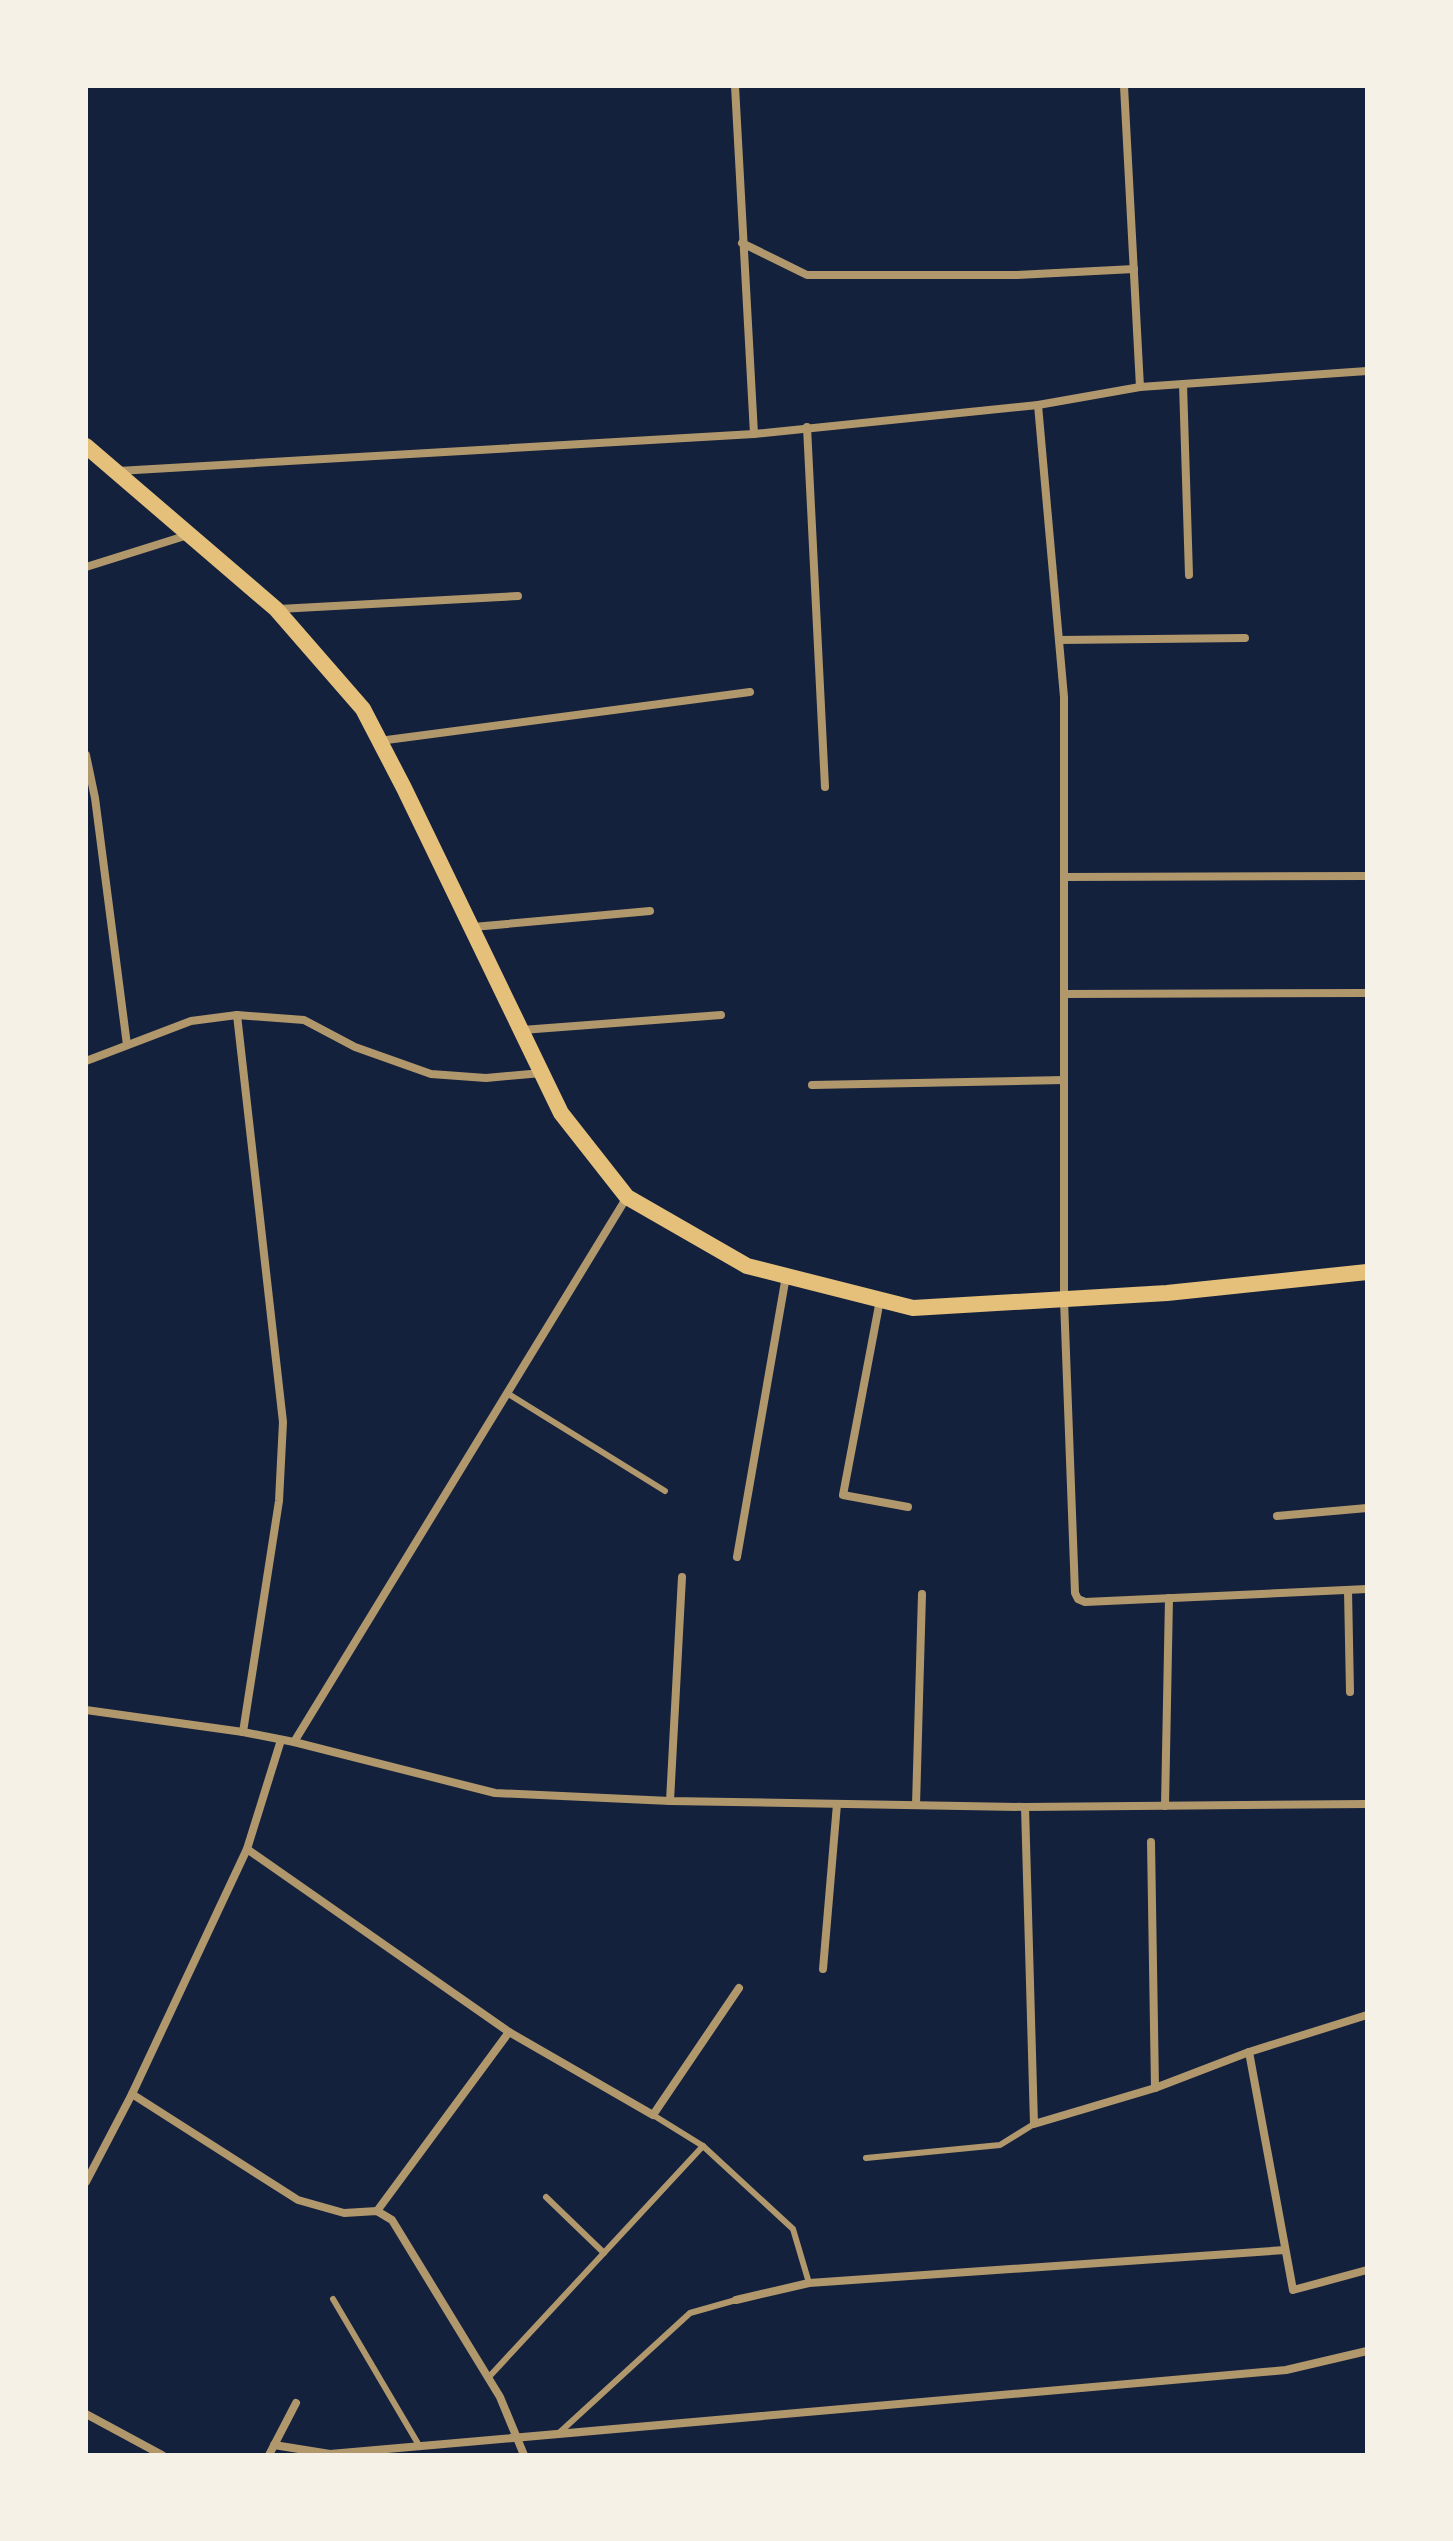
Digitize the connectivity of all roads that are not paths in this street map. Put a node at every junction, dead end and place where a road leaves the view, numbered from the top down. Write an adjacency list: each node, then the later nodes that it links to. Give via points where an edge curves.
1 (735, 86): 3 (street)
2 (1124, 86): 4 (street)
3 (742, 243): 4 (street, via 807,275); 10 (street)
4 (1134, 269): 7 (street)
5 (1367, 371): 6 (street)
6 (1183, 384): 7 (street); 15 (street)
7 (1140, 387): 8 (street)
8 (1038, 405): 9 (street); 19 (street)
9 (807, 427): 10 (street); 23 (street)
10 (754, 434): 12 (street)
11 (86, 446): 12 (main road)
12 (117, 471): 13 (main road)
13 (189, 535): 14 (street); 17 (main road)
14 (86, 567)
15 (1189, 575)
16 (518, 596): 17 (street)
17 (276, 609): 21 (main road, via 363,709)
18 (1245, 638): 19 (street)
19 (1059, 640): 25 (street)
20 (750, 692): 21 (street)
21 (379, 741): 27 (main road)
22 (86, 755): 33 (street)
23 (825, 787)
24 (1367, 876): 25 (street)
25 (1064, 877): 29 (street)
26 (650, 911): 27 (street)
27 (473, 927): 32 (main road)
28 (1367, 993): 29 (street)
29 (1064, 994): 36 (street)
30 (237, 1015): 33 (street, via 191,1021); 35 (street, via 304,1020 355,1047 431,1074 486,1078); 56 (street, via 283,1422 279,1501)
31 (721, 1015): 32 (street)
32 (522, 1030): 35 (main road)
33 (127, 1045): 34 (street)
34 (86, 1061)
35 (542, 1073): 38 (main road, via 561,1113)
36 (1064, 1080): 37 (street); 42 (street)
37 (812, 1085)
38 (627, 1197): 40 (main road, via 747,1266); 43 (street)
39 (1367, 1272): 42 (main road)
40 (786, 1276): 41 (main road); 48 (street)
41 (880, 1299): 42 (main road, via 913,1308); 45 (street, via 843,1495)
42 (1064, 1300): 53 (street, via 1075,1593 1085,1602)
43 (507, 1393): 44 (lane); 58 (street)
44 (665, 1491)
45 (908, 1507)
46 (1367, 1508): 47 (street)
47 (1277, 1516)
48 (737, 1557)
49 (682, 1577): 59 (street)
50 (1367, 1589): 51 (street)
51 (1348, 1590): 53 (street); 54 (street)
52 (922, 1594): 62 (street)
53 (1169, 1598): 63 (street)
54 (1350, 1692)
55 (86, 1710): 56 (street)
56 (243, 1732): 57 (street)
57 (281, 1740): 58 (street); 66 (street)
58 (294, 1742): 59 (street, via 495,1793)
59 (670, 1801): 60 (street)
60 (837, 1804): 62 (street); 67 (street)
61 (1367, 1804): 63 (street)
62 (916, 1805): 64 (street)
63 (1165, 1806): 64 (street)
64 (1025, 1807): 75 (street)
65 (1151, 1842): 72 (street)
66 (247, 1849): 70 (street); 73 (street)
67 (823, 1969)
68 (739, 1988): 74 (street)
69 (1367, 2015): 71 (street)
70 (509, 2032): 74 (street); 80 (street)
71 (1249, 2052): 72 (street); 81 (street)
72 (1155, 2088): 75 (street)
73 (132, 2094): 78 (street); 80 (street, via 298,2200 344,2213)
74 (653, 2115): 76 (lane)
75 (1034, 2124): 77 (lane, via 1000,2145)
76 (703, 2146): 82 (lane); 84 (lane, via 793,2229)
77 (866, 2158)
78 (86, 2182)
79 (546, 2197): 82 (lane)
80 (377, 2211): 88 (street, via 392,2220)
81 (1285, 2250): 83 (street, via 1293,2290); 84 (street)
82 (604, 2253): 88 (lane)
83 (1367, 2270)
84 (809, 2283): 86 (street)
85 (333, 2299): 94 (lane)
86 (736, 2300): 91 (lane, via 690,2313)
87 (1367, 2351): 91 (street, via 1286,2370)
88 (488, 2378): 92 (street)
89 (296, 2403): 93 (street)
90 (86, 2414): 95 (street)
91 (556, 2435): 92 (street)
92 (517, 2439): 94 (street); 97 (street)
93 (274, 2445): 94 (street, via 330,2454); 96 (street)
94 (420, 2447)
95 (162, 2455)
96 (269, 2455)
97 (524, 2455)

